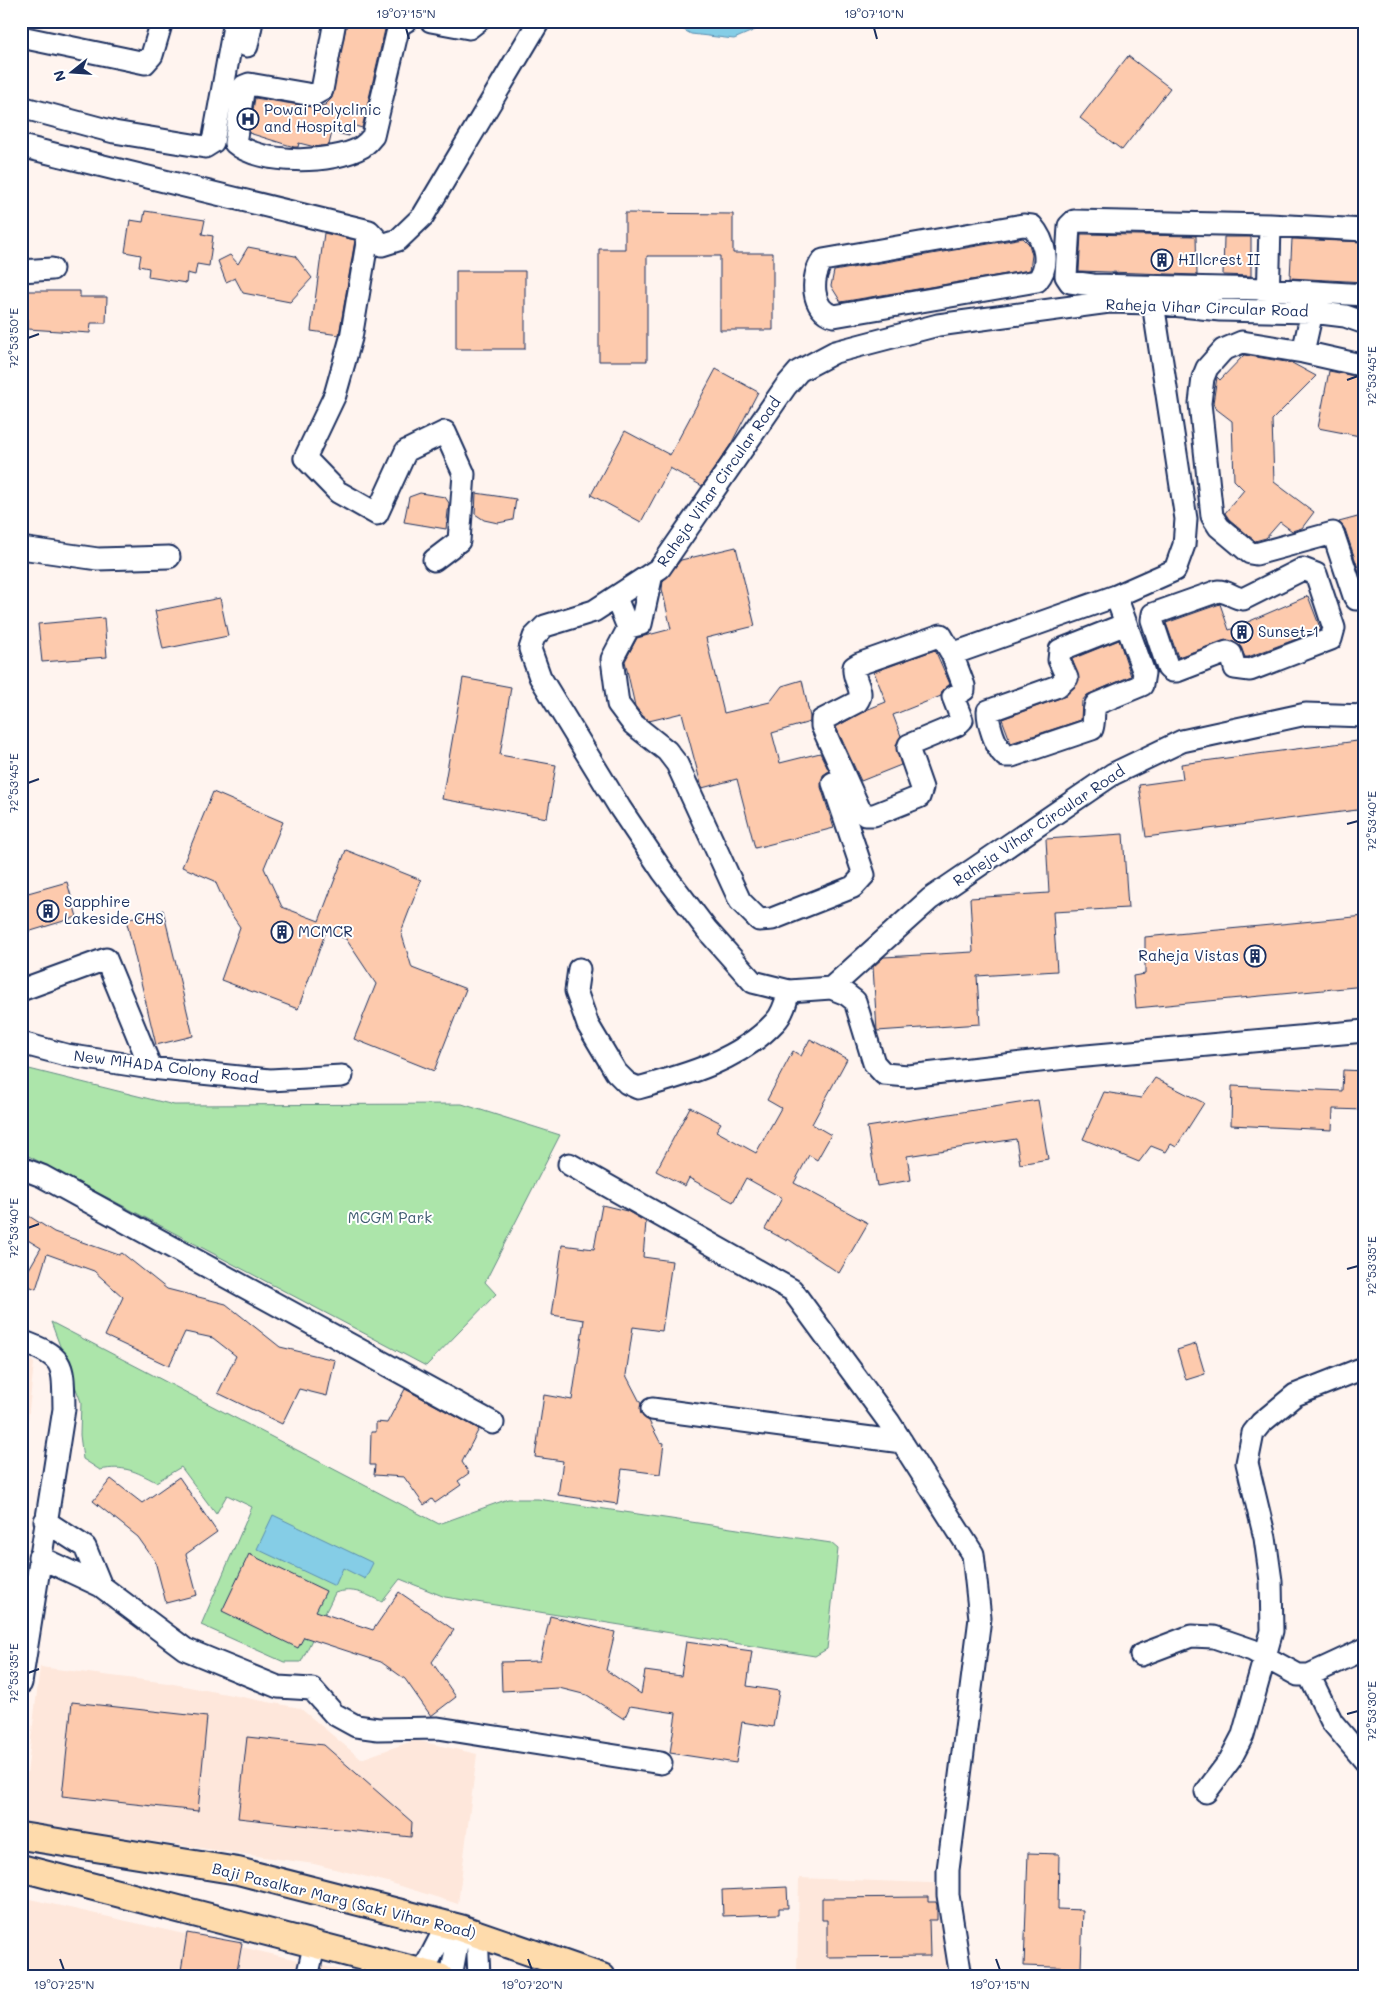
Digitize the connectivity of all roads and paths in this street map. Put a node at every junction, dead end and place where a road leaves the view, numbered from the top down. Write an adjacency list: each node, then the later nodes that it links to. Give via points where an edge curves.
1 (162, 21): 9 (street, via 152,55 145,63)
2 (235, 21): 11 (street, via 213,142 205,147 114,132)
3 (252, 21): 10 (street)
4 (335, 21): 5 (street, via 322,90 313,95 249,84 244,86 235,143 243,150 290,160 336,156 362,147 373,136 399,25)
5 (406, 21)
6 (431, 21): 7 (street, via 469,28)
7 (478, 21)
8 (539, 21): 15 (street, via 423,216 398,240 382,245)
9 (21, 37)
10 (247, 46)
11 (21, 107)
12 (21, 146): 15 (street)
13 (1270, 225): 14 (street); 18 (street); 18 (street, via 1074,221 1069,226 1066,276 1070,282 1079,284)
14 (1365, 230)
15 (369, 231): 30 (street, via 351,338 335,394 305,458 338,492 377,514 406,451 445,432 464,474 459,541)
16 (52, 269): 17 (street)
17 (21, 271)
18 (1268, 289): 19 (street); 22 (street)
19 (1365, 295)
20 (936, 300): 20 (street, via 834,316 820,309 814,278 823,260 1023,225 1032,226 1039,233 1045,252 1045,268 1037,281); 25 (street)
21 (1153, 303): 22 (street, Raheja Vihar Circular Road); 25 (street, Raheja Vihar Circular Road, via 1109,302); 31 (street, via 1186,519 1184,545)
22 (1267, 311): 23 (street, Raheja Vihar Circular Road)
23 (1312, 312): 24 (street, Raheja Vihar Circular Road, via 1345,316); 26 (street)
24 (1365, 323)
25 (938, 325): 32 (street, Raheja Vihar Circular Road, via 835,352 799,371 660,568)
26 (1303, 352): 27 (street); 35 (street, via 1242,342 1223,350 1207,368 1200,404 1212,516 1219,527 1250,553 1256,554 1333,533 1354,596)
27 (1365, 366)
28 (21, 548): 29 (street, via 98,559)
29 (169, 557)
30 (434, 560)
31 (1175, 570): 33 (street); 36 (street)
32 (652, 574): 34 (street, Raheja Vihar Circular Road); 38 (street, via 644,621)
33 (1116, 596): 37 (street); 39 (street)
34 (616, 598): 38 (street); 45 (street, Raheja Vihar Circular Road, via 594,611 545,626 534,637 530,649 540,677 620,808 707,930 753,982)
35 (1365, 599)
36 (1184, 602): 36 (street, via 1218,591 1243,599 1303,569 1316,574 1334,628 1331,639 1250,670 1236,668 1231,654 1227,652 1172,671 1168,668 1152,620 1153,614)
37 (1126, 624): 37 (street, via 1144,673 1142,685 1096,704 1092,729 1012,756 1000,752 988,710 1058,686 1067,678 1058,660 1060,650)
38 (630, 627): 41 (street, via 612,659 618,704 633,724 678,764 740,901 759,920 772,919 853,887 864,875)
39 (952, 654): 39 (street, via 941,635 858,664 853,673 860,698 822,720 858,808 865,815 874,815 919,796 922,788 909,745 962,720 953,697 964,690 964,686)
40 (1365, 716): 43 (street, Raheja Vihar Circular Road, via 1306,714 1182,741 1113,774 930,899)
41 (833, 783)
42 (579, 969): 45 (street, via 576,992 588,1025 616,1072 638,1088 731,1057 775,1022 783,1011)
43 (832, 988): 45 (street, Raheja Vihar Circular Road); 46 (street, via 854,1001 874,1063 884,1074)
44 (21, 990): 48 (street, via 106,959)
45 (789, 991)
46 (1365, 1031)
47 (21, 1043): 48 (street, New MHADA Colony Road, via 66,1055)
48 (151, 1068): 49 (street, New MHADA Colony Road, via 270,1080)
49 (342, 1076)
50 (569, 1164): 56 (street, via 792,1290)
51 (21, 1168): 55 (street, via 42,1176)
52 (21, 1340): 57 (street, via 45,1350 59,1361 63,1376 64,1409)
53 (1361, 1369): 62 (street, via 1295,1395 1253,1433 1247,1463 1265,1538 1271,1580 1272,1631)
54 (652, 1409): 56 (street)
55 (493, 1423)
56 (902, 1442): 77 (street, via 973,1554 980,1618 948,1878)
57 (45, 1521): 58 (street); 59 (street, via 85,1546)
58 (39, 1557): 59 (street); 64 (street)
59 (101, 1586): 66 (street, via 185,1649 278,1686 312,1689 334,1714 356,1726 438,1728)
60 (1365, 1649): 63 (street)
61 (1141, 1655): 62 (street, via 1192,1636 1214,1637)
62 (1264, 1656): 63 (street, via 1298,1675); 67 (street, via 1243,1735 1230,1760)
63 (1309, 1675): 65 (street, via 1332,1722)
64 (21, 1682)
65 (1365, 1761)
66 (662, 1763)
67 (1206, 1792)
68 (21, 1836): 70 (main road, Baji Pasalkar Marg (Saki Vihar Road), via 238,1871)
69 (21, 1868): 71 (main road)
70 (461, 1929): 72 (street); 74 (street); 75 (street); 76 (main road, Baji Pasalkar Marg (Saki Vihar Road))
71 (315, 1943): 72 (main road); 73 (street)
72 (428, 1975)
73 (307, 1977)
74 (451, 1977)
75 (479, 1977)
76 (602, 1977)
77 (961, 1977)

